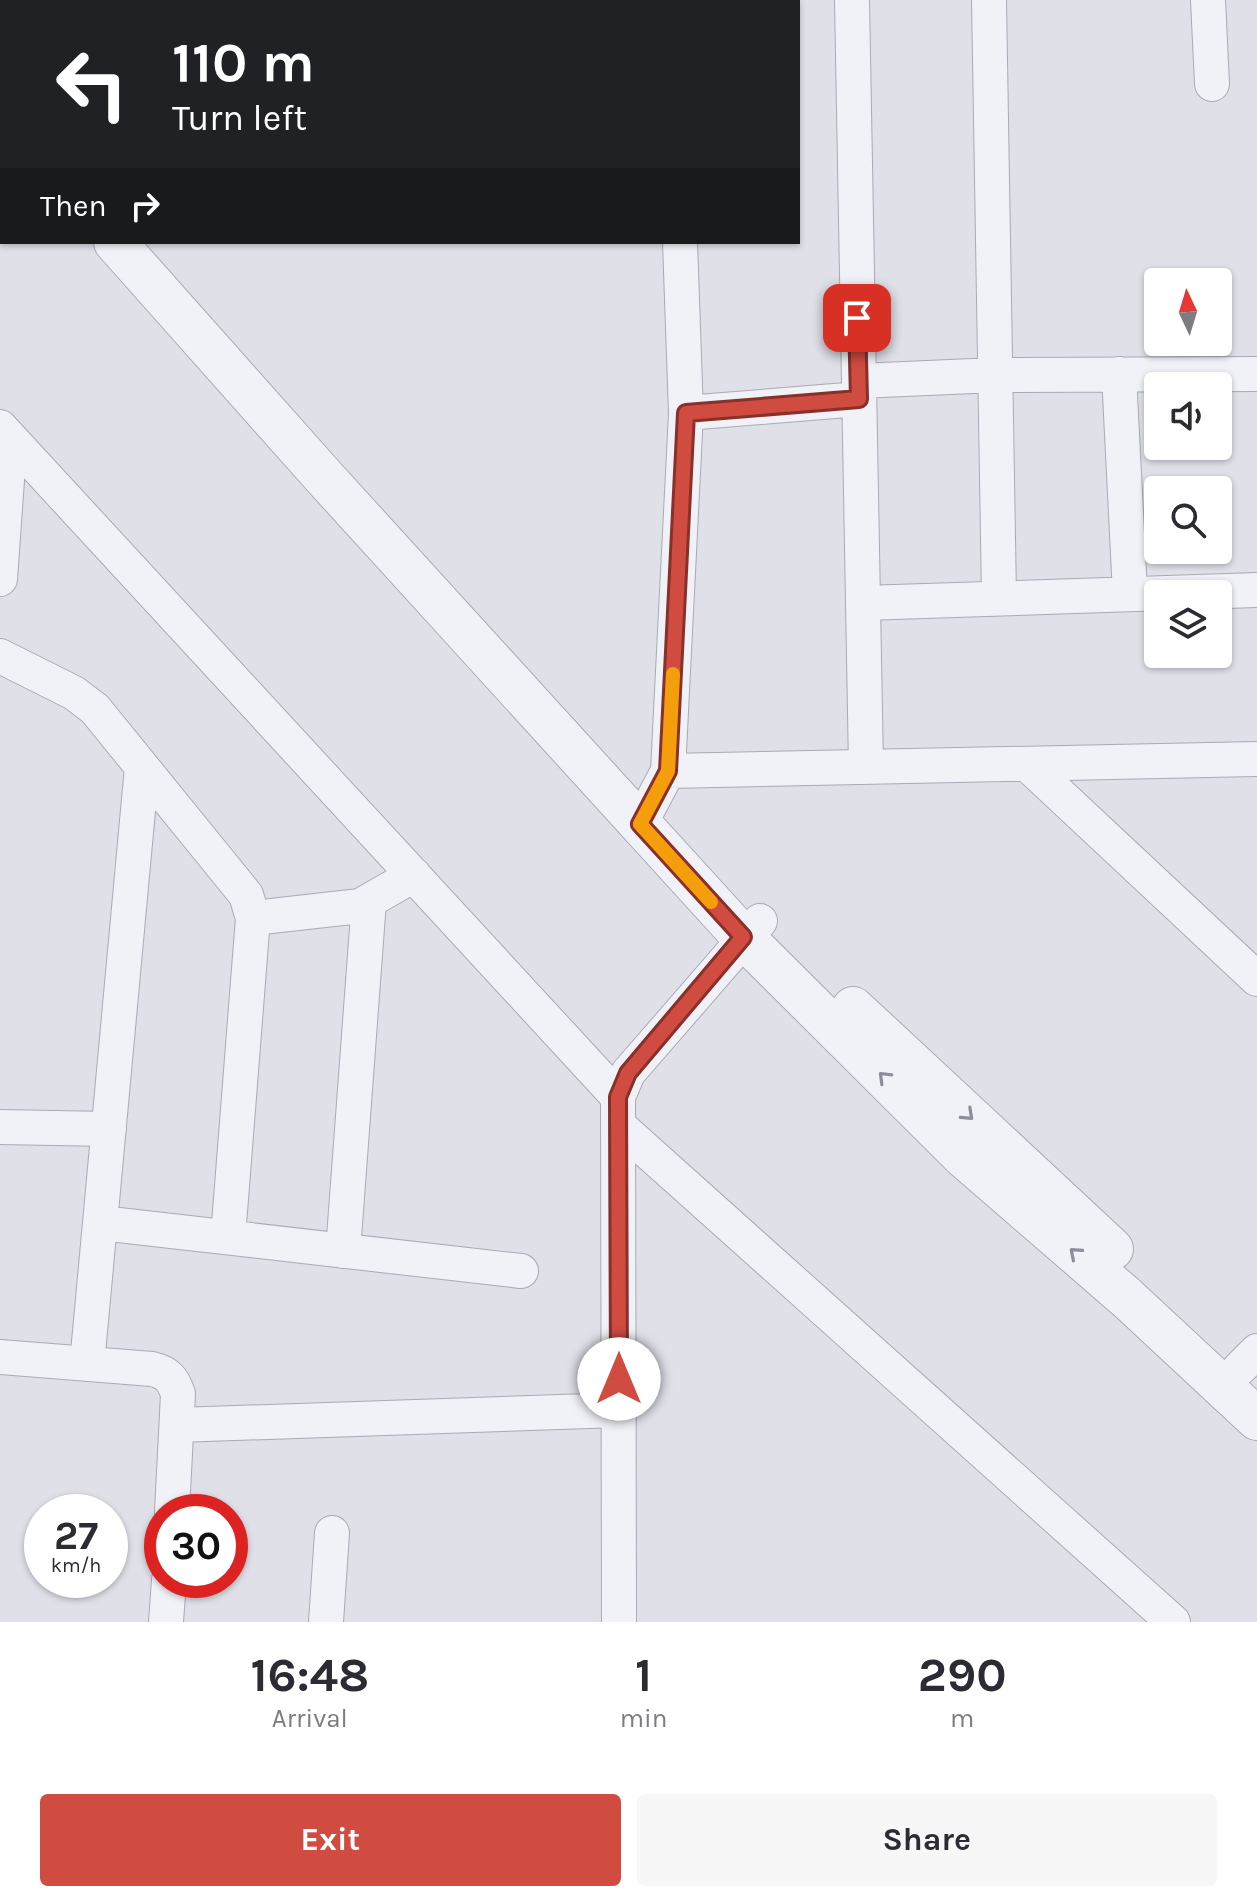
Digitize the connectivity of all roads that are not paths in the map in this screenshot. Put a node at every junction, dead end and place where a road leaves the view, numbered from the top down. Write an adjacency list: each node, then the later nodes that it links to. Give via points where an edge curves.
1 (852, 0): 11 (street)
2 (989, 0): 10 (street)
3 (1208, 0): 4 (street)
4 (1212, 84)
5 (117, 244): 24 (street, via 324,477)
6 (151, 244): 24 (street)
7 (680, 244): 12 (street)
8 (1119, 374): 9 (street); 10 (street); 16 (street)
9 (1257, 374)
10 (996, 375): 11 (street); 17 (street)
11 (859, 390): 12 (street); 18 (street)
12 (686, 413): 24 (street)
13 (5, 432): 14 (street); 25 (street)
14 (0, 579)
15 (1257, 590): 16 (street)
16 (1130, 594): 17 (street)
17 (999, 598): 18 (street)
18 (863, 603): 23 (street)
19 (0, 656): 22 (street, via 95,709)
20 (1257, 759): 21 (street)
21 (1027, 764): 23 (street); 29 (street)
22 (142, 767): 27 (street, via 246,895); 32 (street)
23 (866, 767): 24 (street)
24 (653, 799): 28 (street)
25 (414, 875): 26 (street); 30 (street)
26 (369, 901): 27 (street, via 351,908); 35 (street)
27 (253, 918): 34 (street)
28 (752, 929): 30 (street, via 628,1073); 39 (street, one-way to 39); 41 (street, one-way to 28, via 963,1156)
29 (1257, 979)
30 (618, 1111): 40 (street); 49 (street)
31 (0, 1127): 32 (street)
32 (109, 1129): 33 (street)
33 (101, 1223): 34 (street); 38 (street)
34 (228, 1237): 35 (street)
35 (343, 1251): 36 (street)
36 (521, 1271)
37 (0, 1357): 38 (street)
38 (87, 1364): 42 (street, via 163,1372 178,1394)
39 (1251, 1369)
40 (619, 1410): 42 (street); 48 (street)
41 (1257, 1419)
42 (177, 1425): 43 (street)
43 (173, 1494)
44 (332, 1533): 47 (street)
45 (168, 1598): 46 (street)
46 (166, 1622)
47 (326, 1622)
48 (619, 1622)
49 (1173, 1622)

